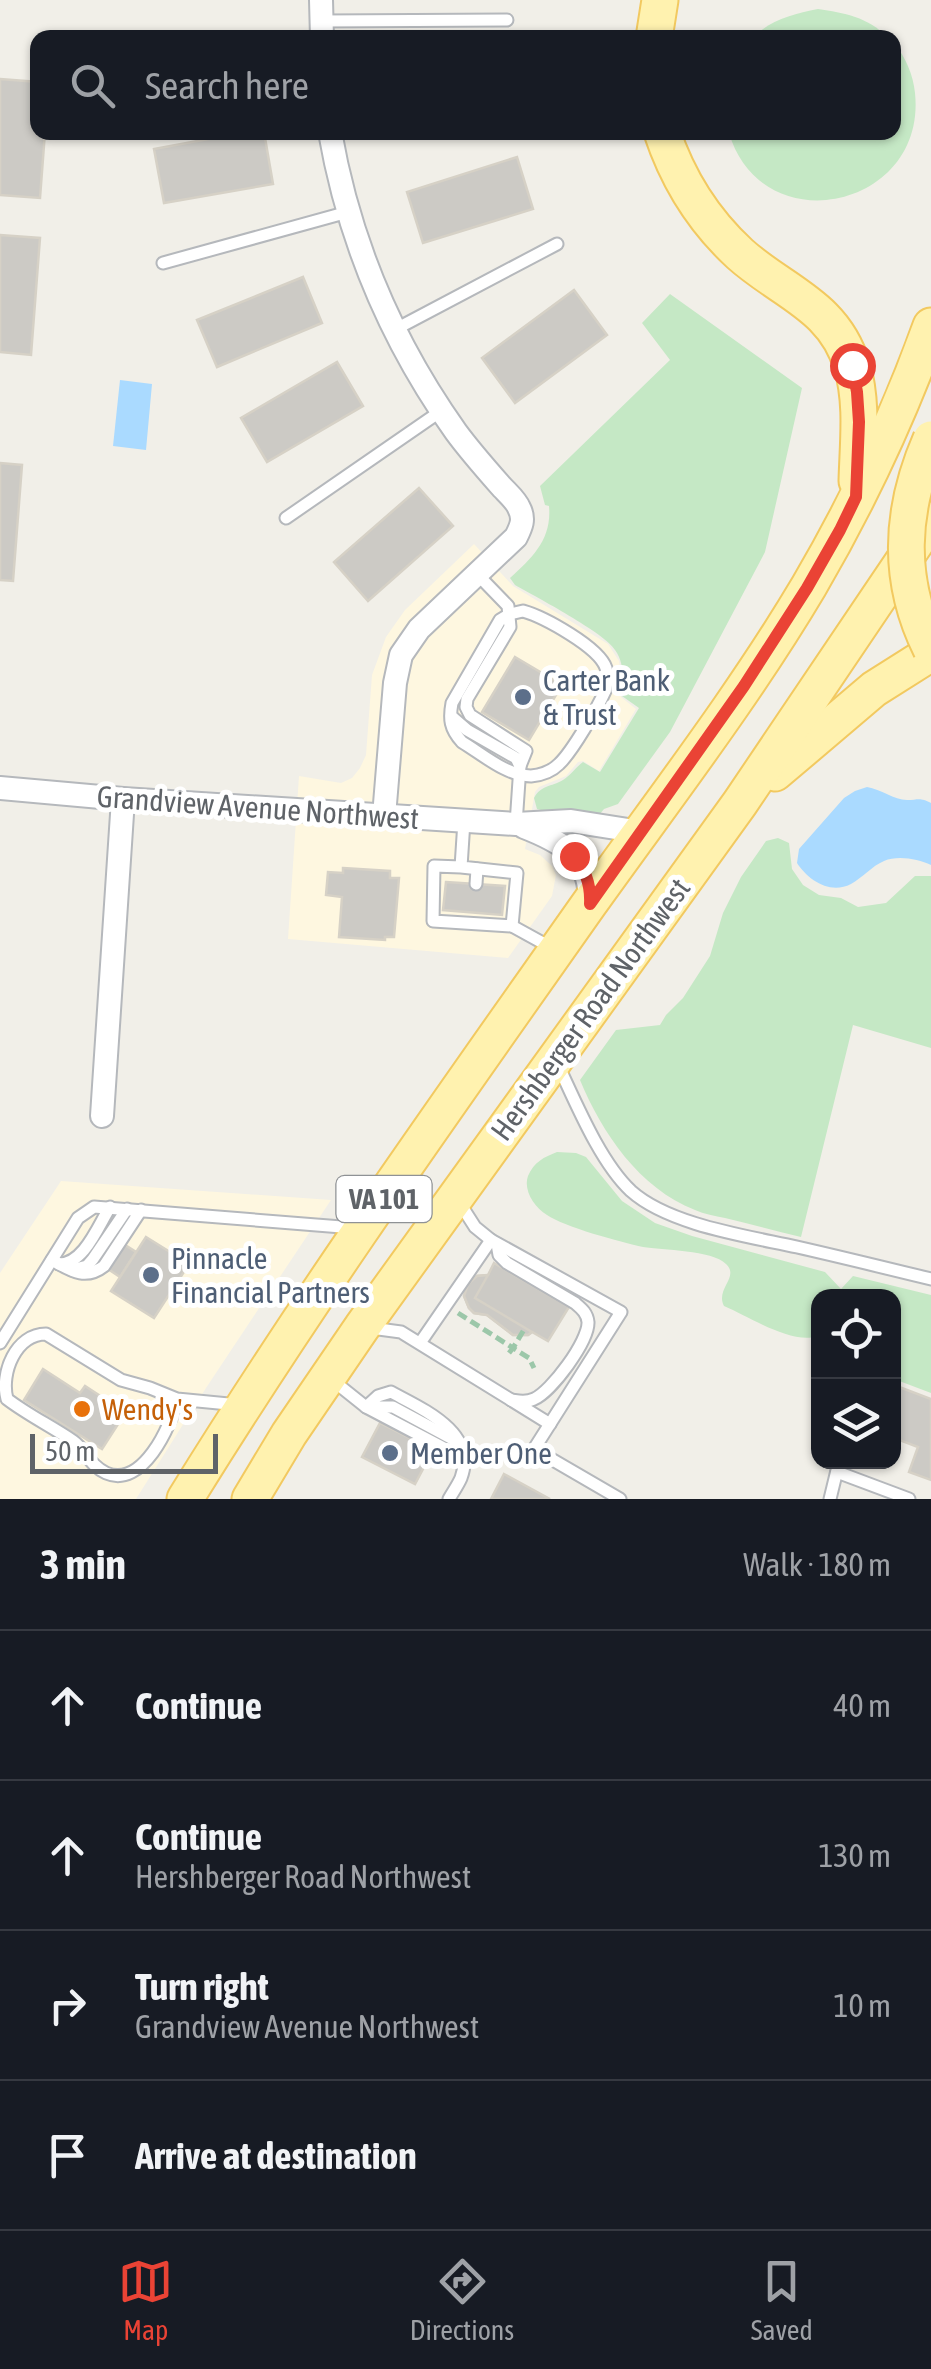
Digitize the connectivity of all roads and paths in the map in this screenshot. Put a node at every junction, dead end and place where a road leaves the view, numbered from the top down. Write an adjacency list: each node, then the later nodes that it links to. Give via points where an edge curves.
1 (660, 0): 4 (main road)
2 (321, 19): 3 (lane)
3 (507, 20)
4 (655, 30)
5 (331, 140): 7 (street)
6 (665, 140): 14 (main road, via 690,196 714,228 806,300 843,344 857,392)
7 (348, 212): 9 (lane); 11 (street)
8 (557, 244): 11 (lane)
9 (163, 263)
10 (931, 326): 14 (main road, Hershberger Road Northwest / VA 101)
11 (394, 330): 12 (street)
12 (441, 411): 15 (lane); 17 (street, via 519,507 523,522)
13 (931, 439): 19 (main road, bridge, via 910,498 905,536 910,596)
14 (856, 497): 27 (main road, Hershberger Road Northwest / VA 101, via 776,638)
15 (286, 518)
16 (931, 520): 23 (main road, Hershberger Road Northwest / VA 101)
17 (477, 574): 18 (lane); 24 (street, via 401,655)
18 (510, 614): 20 (lane, via 510,627 466,707 524,748); 20 (lane, via 500,620 452,703 450,724 462,742); 20 (lane, via 534,614 589,647 606,668 607,681 558,766 546,774)
19 (931, 651): 23 (main road, via 874,689)
20 (520, 770): 26 (lane)
21 (0, 788): 22 (street, Grandview Avenue Northwest)
22 (123, 799): 24 (street, Grandview Avenue Northwest); 35 (street)
23 (740, 802): 34 (main road, Hershberger Road Northwest / VA 101)
24 (384, 816): 25 (street, Grandview Avenue Northwest)
25 (464, 820): 26 (street, Grandview Avenue Northwest); 28 (lane)
26 (516, 824): 27 (street, Grandview Avenue Northwest, via 571,821); 31 (street, Grandview Avenue Northwest, via 558,841 574,856 586,873)
27 (641, 832): 31 (main road, Hershberger Road Northwest / VA 101)
28 (462, 867): 29 (lane); 32 (lane, via 434,866 432,921 474,918)
29 (477, 869): 30 (lane); 32 (lane, via 517,873)
30 (476, 884)
31 (590, 904): 33 (main road, Hershberger Road Northwest / VA 101)
32 (512, 926): 33 (lane)
33 (557, 950): 40 (main road, Hershberger Road Northwest / VA 101)
34 (554, 1058): 36 (main road, Hershberger Road Northwest / VA 101); 43 (lane, via 616,1174 661,1210 702,1226)
35 (102, 1116)
36 (456, 1196): 41 (lane, via 475,1227); 45 (main road, Hershberger Road Northwest / VA 101)
37 (110, 1207): 38 (lane); 42 (lane, via 80,1255); 42 (lane, via 94,1207 78,1218)
38 (126, 1209): 39 (lane); 42 (lane, via 87,1266)
39 (141, 1210): 40 (lane); 42 (lane, via 98,1272 78,1274)
40 (363, 1229): 54 (main road, Hershberger Road Northwest / VA 101)
41 (494, 1242): 47 (lane); 53 (lane, via 506,1263 575,1303 588,1320 548,1391 526,1402); 56 (lane, via 620,1312)
42 (60, 1265): 48 (lane)
43 (931, 1279)
44 (457, 1312): 49 (path)
45 (362, 1327): 47 (lane, via 401,1332); 51 (main road, Hershberger Road Northwest / VA 101)
46 (525, 1328): 49 (path)
47 (420, 1343): 53 (lane)
48 (0, 1344)
49 (511, 1351): 50 (path, via 529,1358)
50 (534, 1368)
51 (327, 1376): 55 (lane); 61 (main road, Hershberger Road Northwest / VA 101)
52 (177, 1399): 52 (lane, via 121,1380 46,1334 20,1344 1,1380 7,1399 78,1444 90,1464 121,1476 143,1465); 54 (lane)
53 (511, 1400): 56 (lane)
54 (243, 1406): 60 (main road, Hershberger Road Northwest / VA 101)
55 (366, 1407): 57 (lane); 57 (lane, via 391,1392 448,1427)
56 (550, 1424): 63 (lane, via 534,1448)
57 (463, 1458): 62 (lane)
58 (837, 1469): 64 (lane)
59 (844, 1469): 65 (lane)
60 (184, 1499)
61 (250, 1499)
62 (449, 1499)
63 (620, 1499)
64 (830, 1499)
65 (909, 1499)

